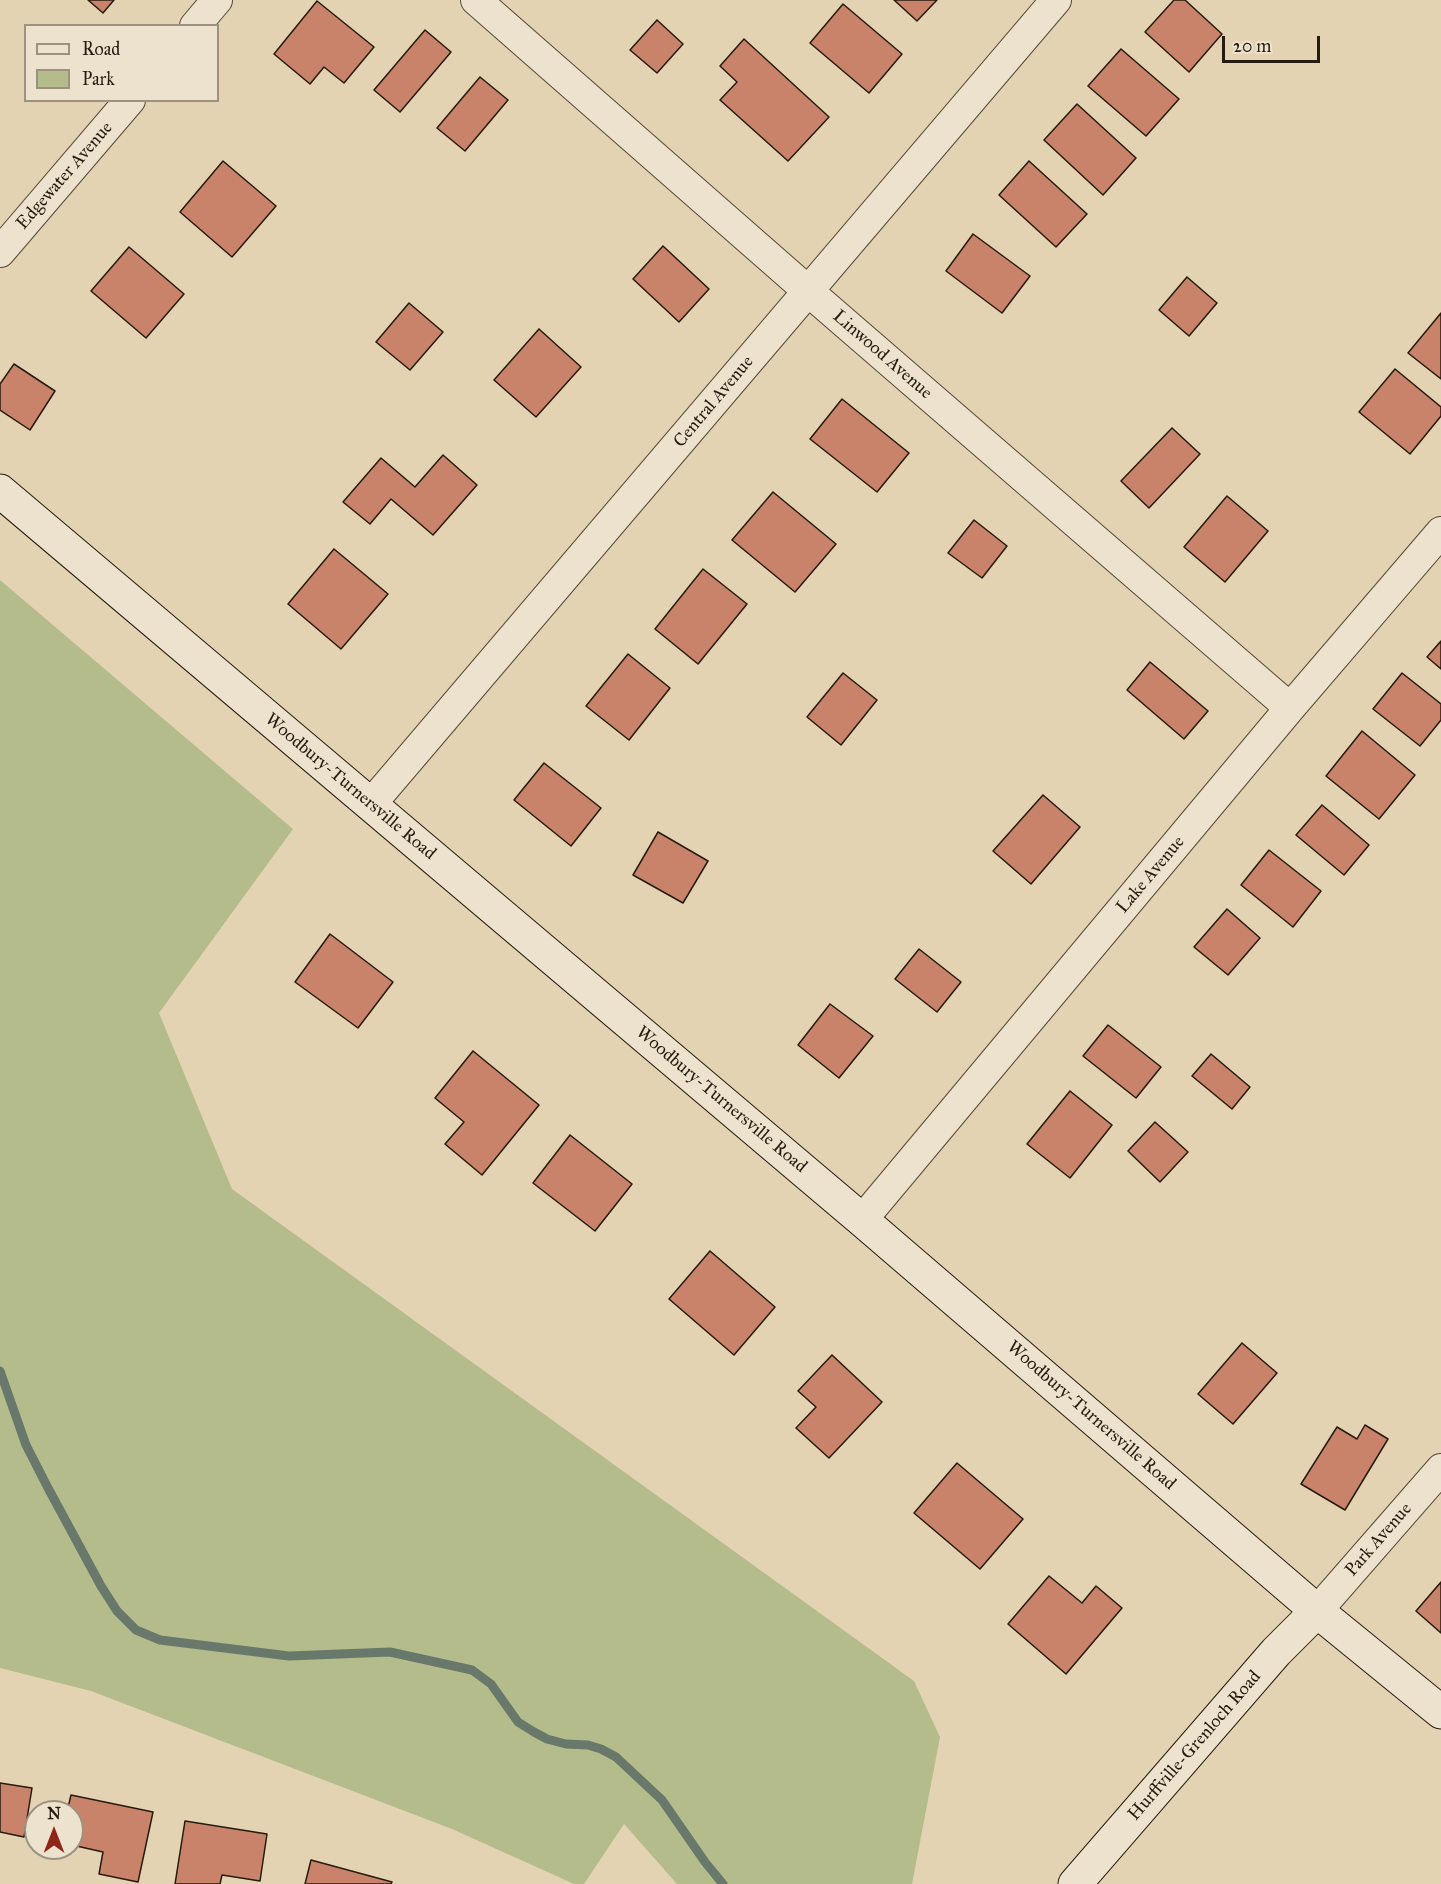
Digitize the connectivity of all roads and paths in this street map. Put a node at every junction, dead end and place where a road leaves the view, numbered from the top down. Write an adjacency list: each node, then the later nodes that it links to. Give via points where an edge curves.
1 (217, 0): 4 (street)
2 (476, 0): 7 (street, Linwood Avenue)
3 (1056, 0): 7 (street, Central Avenue)
4 (197, 24)
5 (128, 102): 6 (street, Edgewater Avenue)
6 (0, 252)
7 (808, 291): 10 (street, Linwood Avenue); 11 (street, Central Avenue)
8 (0, 491): 11 (main road, Woodbury-Turnersville Road)
9 (1441, 532): 10 (street, Lake Avenue)
10 (1290, 708): 12 (street, Lake Avenue)
11 (371, 804): 12 (main road, Woodbury-Turnersville Road)
12 (862, 1220): 14 (main road, Woodbury-Turnersville Road)
13 (1441, 1469): 14 (street, Park Avenue)
14 (1317, 1611): 15 (main road, Woodbury-Turnersville Road); 16 (main road, Hurffville-Grenloch Road, via 1276,1652)
15 (1441, 1712)
16 (1076, 1884)

